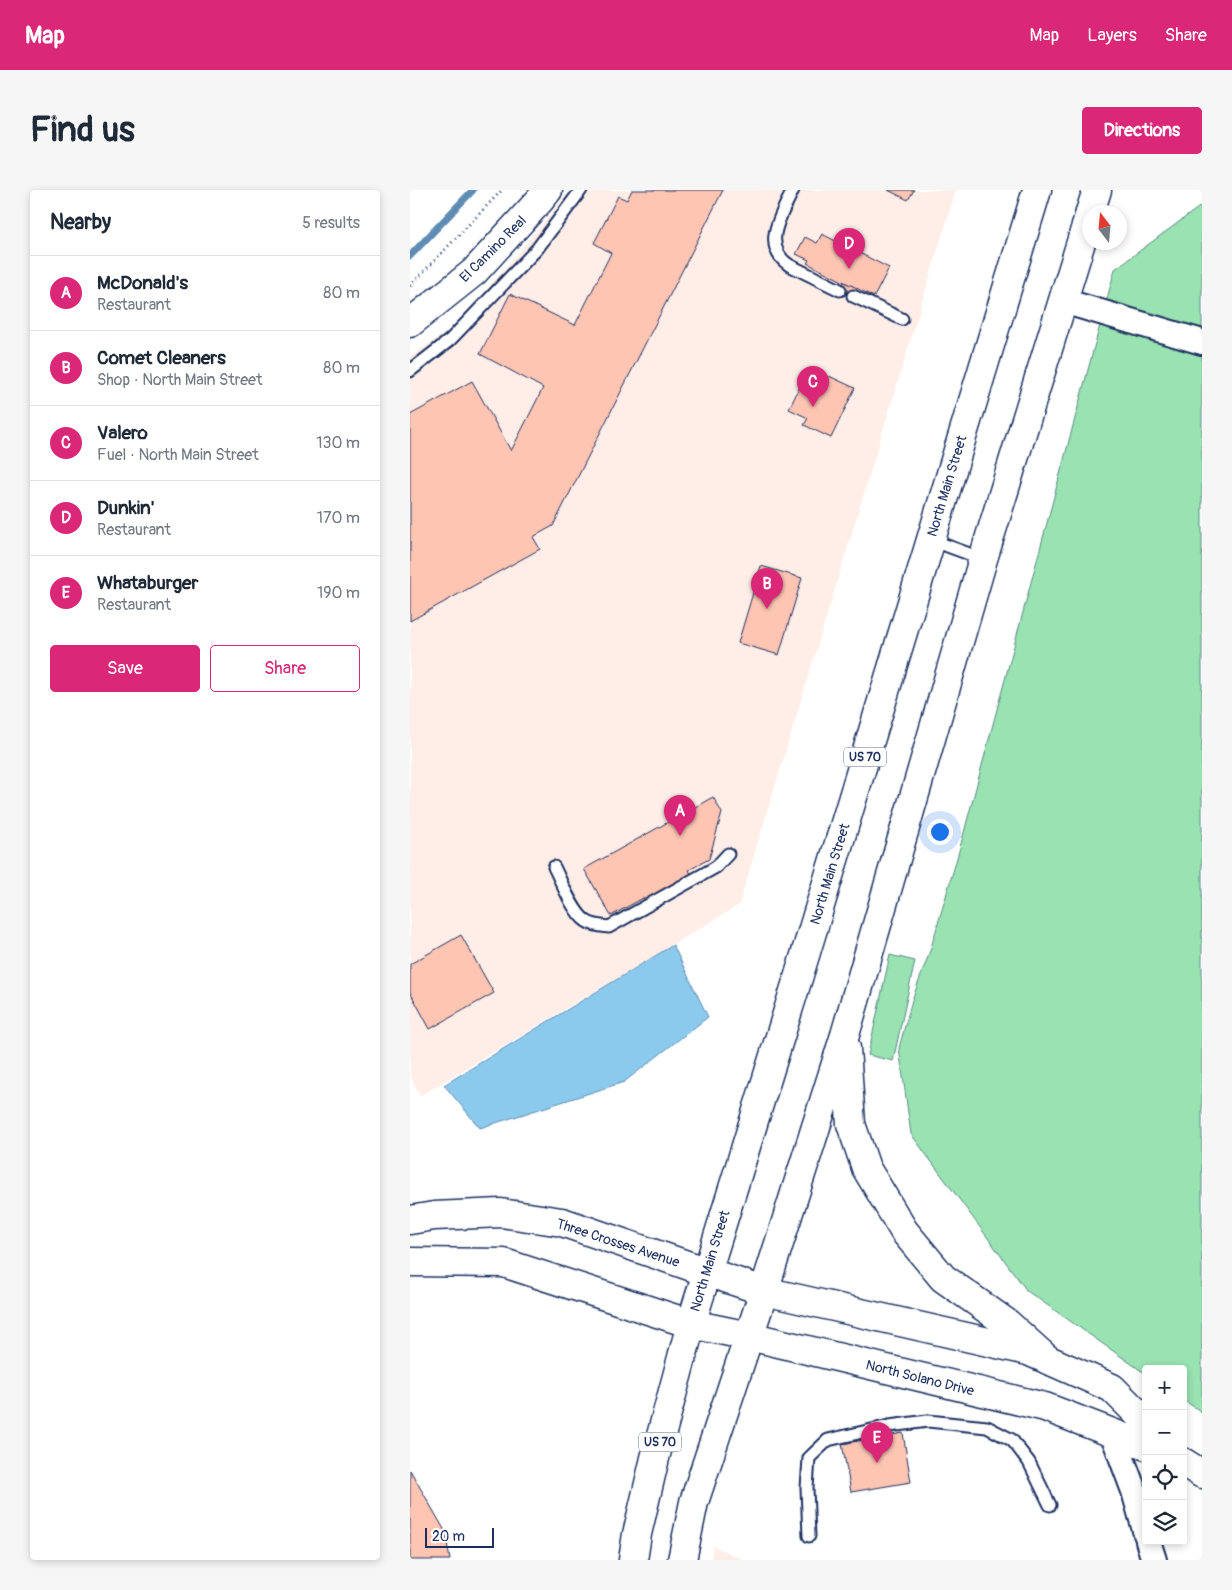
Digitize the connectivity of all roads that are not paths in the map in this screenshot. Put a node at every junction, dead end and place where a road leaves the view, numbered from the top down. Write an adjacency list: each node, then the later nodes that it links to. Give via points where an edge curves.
1 (548, 190): 12 (main road, El Camino Real, via 474,272)
2 (581, 190): 14 (lane, via 537,249 450,340)
3 (793, 190): 8 (lane, via 775,232 776,252 782,261)
4 (1037, 190): 15 (main road, North Main Street / US 70)
5 (1097, 190): 6 (main road)
6 (1092, 205)
7 (1082, 239): 10 (main road)
8 (840, 290)
9 (853, 296): 11 (lane)
10 (1063, 301): 13 (street); 16 (main road)
11 (902, 319)
12 (410, 323)
13 (1202, 342)
14 (410, 371)
15 (931, 540): 16 (lane); 22 (main road, North Main Street / US 70)
16 (983, 559): 19 (main road)
17 (728, 854): 18 (lane, via 716,867 608,927 585,921)
18 (554, 867)
19 (845, 1035): 23 (main road); 26 (main road, via 851,1124 866,1168 904,1232 943,1278 1008,1324)
20 (410, 1220): 22 (main road, Three Crosses Avenue, via 501,1213 562,1222)
21 (410, 1262): 24 (main road, via 504,1264)
22 (707, 1272): 23 (main road); 24 (main road, North Main Street / US 70)
23 (764, 1291): 25 (main road); 26 (main road, via 1028,1351)
24 (691, 1324): 25 (main road, North Solano Drive); 34 (main road, North Main Street / US 70, via 655,1458)
25 (749, 1336): 28 (main road, North Solano Drive, via 1045,1407); 35 (main road, via 694,1502)
26 (1048, 1360): 27 (main road, via 1112,1388)
27 (1142, 1418)
28 (1112, 1432): 29 (main road, North Solano Drive); 31 (street)
29 (1142, 1444)
30 (1050, 1505): 32 (lane, via 1029,1462 1012,1440 987,1427 928,1421 889,1426 828,1440 809,1458)
31 (1142, 1520)
32 (809, 1536)
33 (1149, 1545): 36 (street)
34 (633, 1560)
35 (682, 1560)
36 (1154, 1560)

